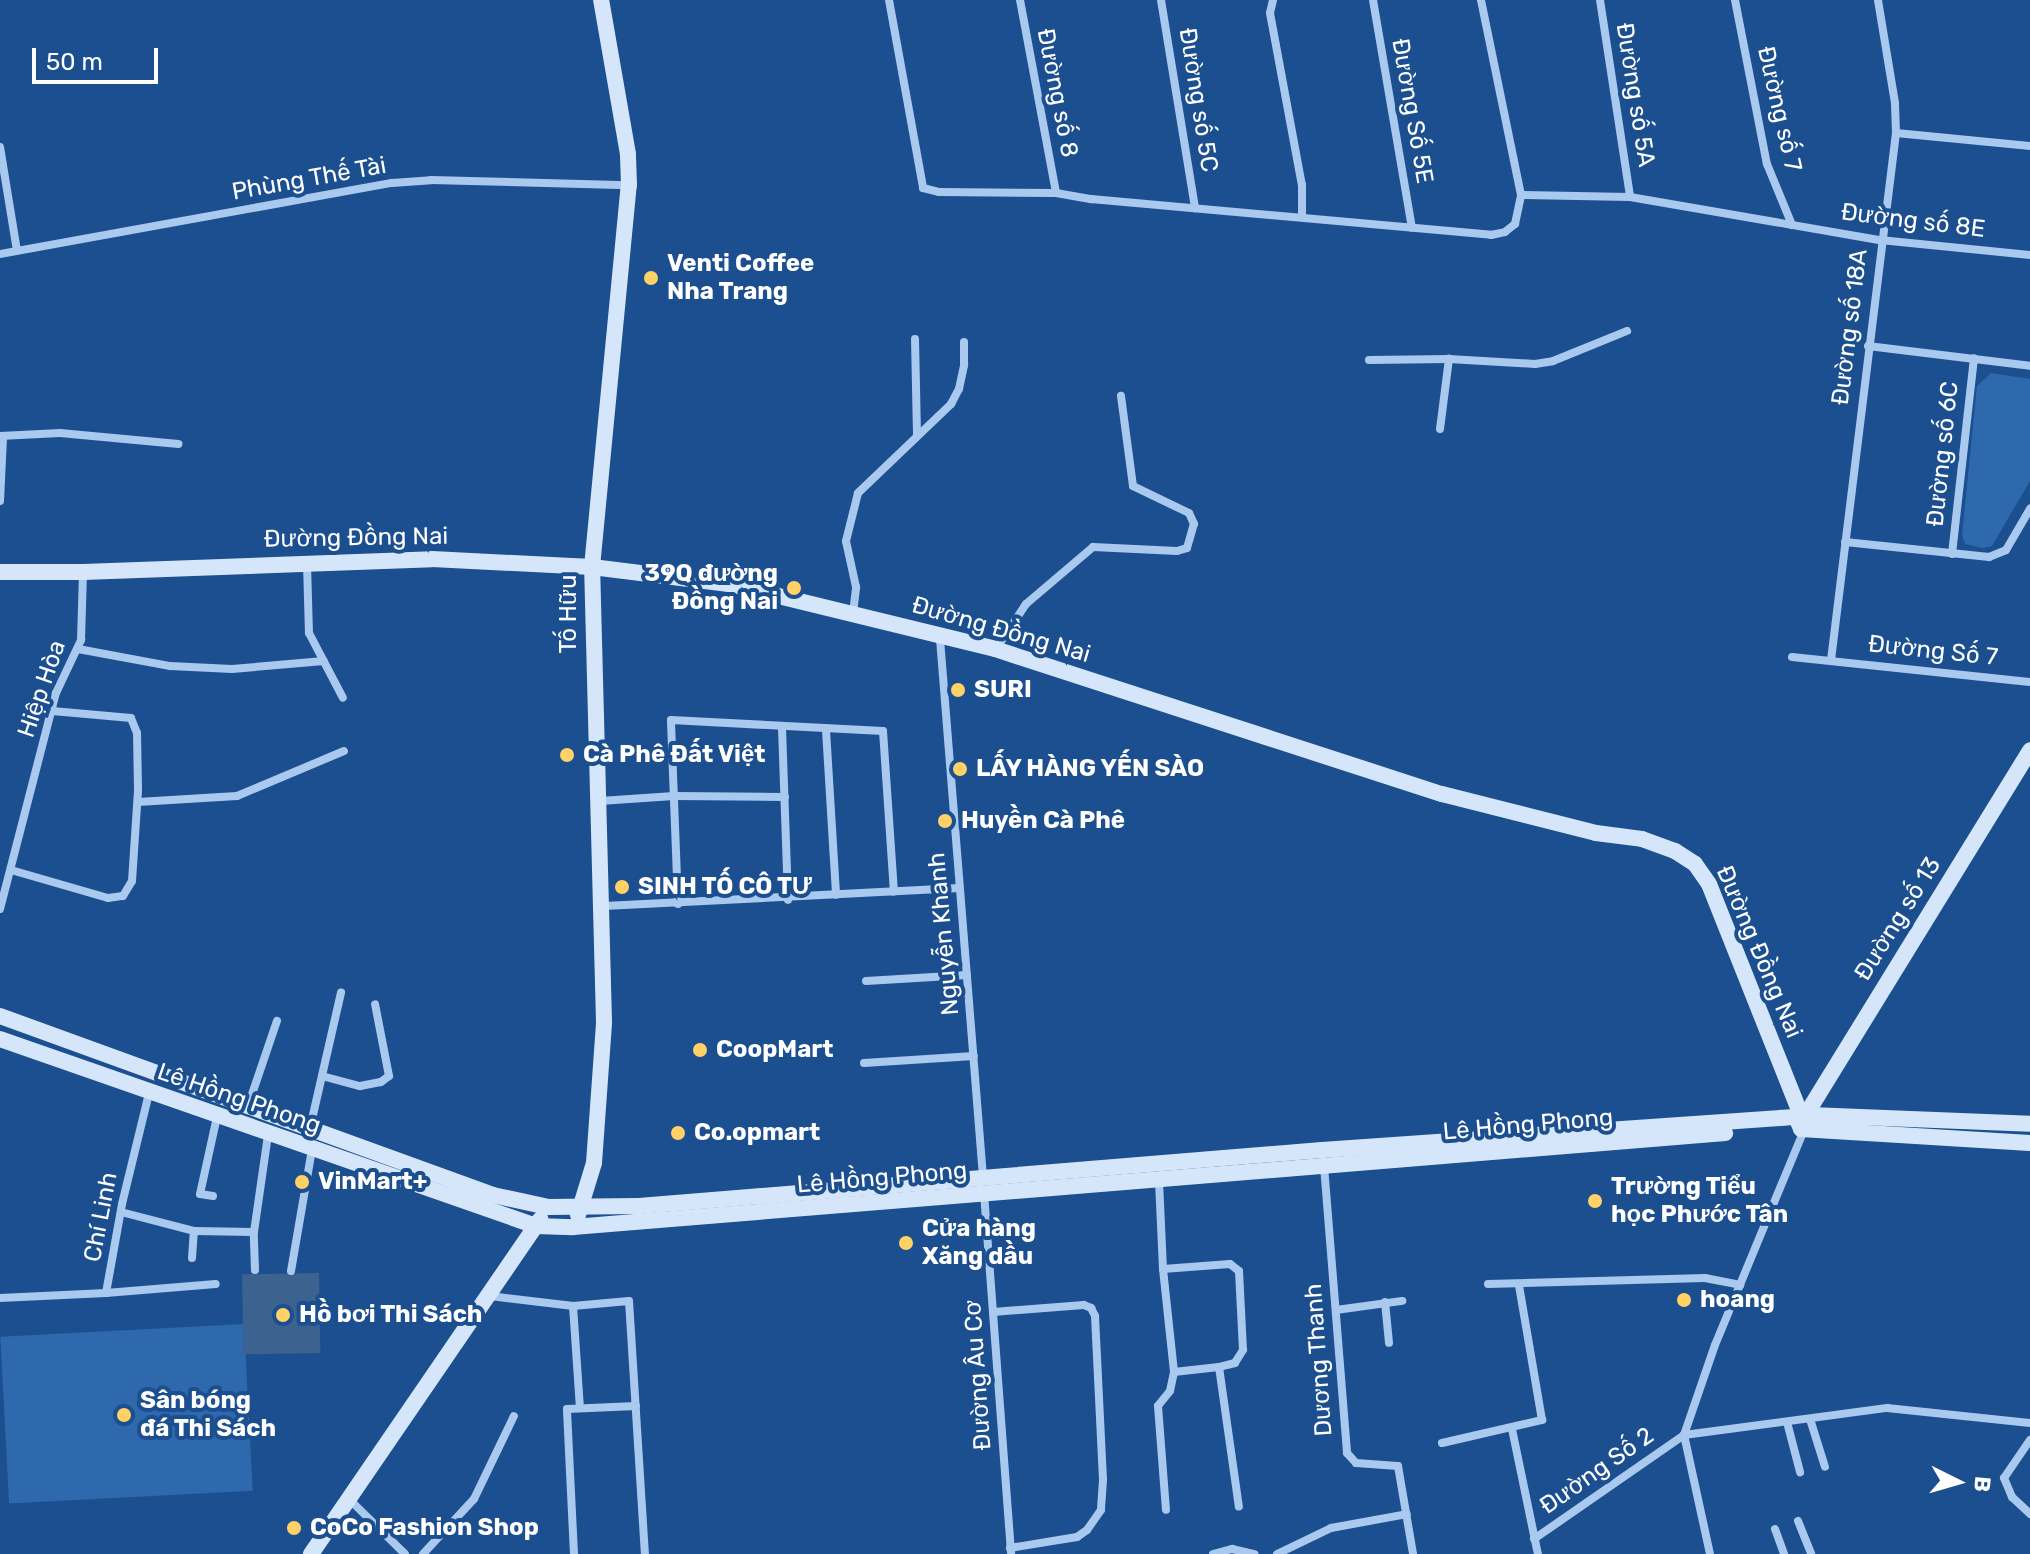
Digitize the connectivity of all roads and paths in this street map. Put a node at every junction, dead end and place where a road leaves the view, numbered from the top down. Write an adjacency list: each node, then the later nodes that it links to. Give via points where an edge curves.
1 (601, 0): 14 (main road, Tố Hữu)
2 (889, 0): 15 (street, via 923,188)
3 (1020, 0): 15 (street, Đường số 8)
4 (1161, 0): 18 (street, Đường số 5C)
5 (1273, 0): 19 (street, via 1270,13 1302,185)
6 (1373, 0): 21 (street, Đường Số 5E)
7 (1481, 0): 16 (street)
8 (1600, 0): 17 (street, Đường số 5A)
9 (1735, 0): 20 (street, Đường số 7, via 1767,164)
10 (1878, 0): 11 (street, Đường số 18A)
11 (1896, 133): 12 (street); 22 (street, Đường số 18A)
12 (2030, 146)
13 (0, 147): 23 (street)
14 (629, 185): 23 (street, Phùng Thế Tài, via 405,182); 44 (main road, Tố Hữu)
15 (1056, 193): 18 (street)
16 (1521, 195): 17 (street, Đường số 8E); 21 (street, via 1515,224 1505,232)
17 (1630, 197): 20 (street, Đường số 8E)
18 (1195, 208): 19 (street)
19 (1302, 216): 21 (street)
20 (1792, 225): 22 (street, Đường số 8E)
21 (1412, 228)
22 (1880, 240): 25 (street, Đường số 8E); 29 (street, Đường số 18A)
23 (17, 251): 24 (street, Phùng Thế Tài)
24 (0, 254)
25 (2030, 255)
26 (1627, 331): 31 (street, via 1553,361)
27 (915, 339): 36 (street)
28 (964, 342): 36 (street, via 959,389 951,404)
29 (1868, 346): 30 (street); 41 (street, Đường số 18A)
30 (1974, 358): 33 (street); 42 (street, Đường số 6C)
31 (1449, 359): 32 (street); 35 (street)
32 (1369, 360)
33 (2030, 366)
34 (1121, 396): 50 (street, via 1133,486 1189,513 1194,524 1187,548 1093,547 1026,604)
35 (1440, 429)
36 (917, 435): 47 (street, via 858,493 846,541 856,587)
37 (1, 436): 38 (street, via 60,433); 39 (street)
38 (178, 444)
39 (0, 501)
40 (2030, 509): 42 (street, via 1998,556)
41 (1845, 542): 42 (street); 52 (street, Đường số 18A)
42 (1952, 554)
43 (307, 562): 44 (main road, Đường Đồng Nai, via 432,559); 46 (main road, Đường Đồng Nai); 53 (street, via 309,633)
44 (592, 567): 47 (main road, Đường Đồng Nai, via 729,584); 63 (main road, Tố Hữu)
45 (0, 572): 46 (main road, Đường Đồng Nai)
46 (83, 572): 49 (street, Hiệp Hòa)
47 (853, 613): 48 (main road, Đường Đồng Nai)
48 (940, 639): 50 (main road, Đường Đồng Nai); 66 (street, Nguyễn Khanh)
49 (78, 649): 53 (street, via 170,666 232,669); 56 (street, Hiệp Hòa)
50 (995, 649): 86 (main road, Đường Đồng Nai, via 1442,794 1675,851 1695,864 1709,884)
51 (1792, 657): 52 (street, Đường Số 7)
52 (1831, 660): 54 (street, Đường Số 7)
53 (324, 661): 55 (street)
54 (2030, 682)
55 (343, 698)
56 (52, 711): 64 (street, via 131,718 137,733); 65 (street, Hiệp Hòa)
57 (782, 728): 58 (street); 61 (street, via 671,720); 62 (street)
58 (826, 730): 67 (street, via 883,731); 68 (street)
59 (2030, 750): 86 (main road, Đường số 13)
60 (344, 751): 64 (street, via 237,796)
61 (674, 796): 62 (street); 63 (street); 70 (street)
62 (785, 797): 69 (street)
63 (600, 801): 71 (main road, Tố Hữu)
64 (138, 802): 65 (street, via 132,881 123,896 99,896)
65 (11, 870): 72 (street, Hiệp Hòa)
66 (960, 888): 67 (street); 73 (street, Nguyễn Khanh)
67 (894, 892): 68 (street)
68 (836, 895): 69 (street)
69 (788, 900): 70 (street)
70 (678, 904): 71 (street)
71 (604, 906): 97 (main road, Tố Hữu, via 600,1105 594,1163)
72 (0, 909)
73 (967, 975): 74 (street); 80 (street, Nguyễn Khanh)
74 (866, 981)
75 (341, 993): 82 (street)
76 (375, 1004): 82 (street, via 389,1076 360,1086)
77 (0, 1016): 84 (main road, Lê Hồng Phong)
78 (277, 1021): 84 (street)
79 (0, 1039): 83 (main road, Lê Hồng Phong)
80 (974, 1056): 81 (street); 94 (street, Nguyễn Khanh)
81 (864, 1063)
82 (322, 1076): 88 (street)
83 (149, 1093): 85 (main road, Lê Hồng Phong); 98 (street, Chí Linh)
84 (248, 1107): 88 (main road, Lê Hồng Phong)
85 (217, 1117): 89 (main road, Lê Hồng Phong); 95 (street, via 200,1194)
86 (1804, 1120): 87 (main road, Lê Hồng Phong); 90 (main road, Lê Hồng Phong); 92 (main road, Lê Hồng Phong); 110 (street)
87 (2030, 1124)
88 (310, 1129): 96 (main road, Lê Hồng Phong, via 493,1195)
89 (268, 1135): 91 (main road, Lê Hồng Phong); 102 (street)
90 (2030, 1143)
91 (312, 1150): 99 (main road, Lê Hồng Phong); 106 (street)
92 (1323, 1158): 93 (main road, Lê Hồng Phong); 94 (main road, Lê Hồng Phong); 117 (street, Dương Thanh)
93 (1159, 1181): 94 (main road, Lê Hồng Phong); 104 (street)
94 (984, 1185): 97 (main road, Lê Hồng Phong); 100 (main road, Lê Hồng Phong); 118 (street, Đường Âu Cơ)
95 (213, 1196)
96 (548, 1207): 97 (main road, Lê Hồng Phong); 99 (main road)
97 (581, 1207): 100 (main road, Tố Hữu)
98 (121, 1212): 101 (street); 111 (street, Chí Linh)
99 (536, 1226): 100 (main road, Lê Hồng Phong); 112 (main road)
100 (573, 1227)
101 (194, 1231): 102 (street); 103 (street)
102 (254, 1232): 105 (street)
103 (192, 1258)
104 (1163, 1269): 120 (street, via 1230,1264 1239,1271 1243,1350 1235,1363); 121 (street)
105 (255, 1270)
106 (291, 1271)
107 (216, 1284): 111 (street)
108 (1488, 1284): 109 (street)
109 (1519, 1285): 110 (street, via 1689,1278); 128 (street, via 1542,1420)
110 (1740, 1285): 129 (street)
111 (106, 1293): 113 (street, Chí Linh)
112 (489, 1295): 116 (street); 134 (main road)
113 (0, 1298)
114 (1402, 1301): 115 (street)
115 (1385, 1302): 117 (street); 119 (street)
116 (573, 1306): 122 (street, via 629,1301); 123 (street)
117 (1336, 1310): 137 (street, Dương Thanh, via 1347,1453 1356,1463 1398,1466)
118 (993, 1312): 142 (street, Đường Âu Cơ); 142 (street, via 1084,1305 1095,1316 1101,1510 1077,1537)
119 (1389, 1343)
120 (1219, 1367): 121 (street); 135 (street)
121 (1174, 1372): 136 (street, via 1170,1391 1158,1406)
122 (636, 1406): 123 (street); 147 (street)
123 (580, 1408): 146 (street, via 567,1409)
124 (514, 1416): 145 (street, via 474,1499)
125 (1810, 1419): 126 (street); 127 (street, via 1887,1408); 132 (street)
126 (1787, 1422): 129 (street); 133 (street)
127 (2030, 1423)
128 (1512, 1429): 131 (street); 141 (street)
129 (1684, 1435): 141 (street, Đường Số 2); 153 (street)
130 (2030, 1440): 138 (street, via 2004,1478 2012,1497)
131 (1442, 1443)
132 (1825, 1467)
133 (1800, 1472)
134 (350, 1500): 143 (main road); 144 (street)
135 (1239, 1507)
136 (1166, 1510)
137 (1407, 1514): 150 (street, via 1331,1528); 151 (street, Dương Thanh)
138 (2030, 1514)
139 (1798, 1521): 155 (street)
140 (1775, 1529): 154 (street)
141 (1534, 1539): 152 (street)
142 (1011, 1551)
143 (311, 1554)
144 (405, 1554)
145 (423, 1554)
146 (574, 1554)
147 (645, 1554)
148 (1213, 1554): 149 (street, via 1232,1549)
149 (1254, 1554)
150 (1277, 1554)
151 (1413, 1554)
152 (1538, 1554)
153 (1710, 1554)
154 (1784, 1554)
155 (1811, 1554)

